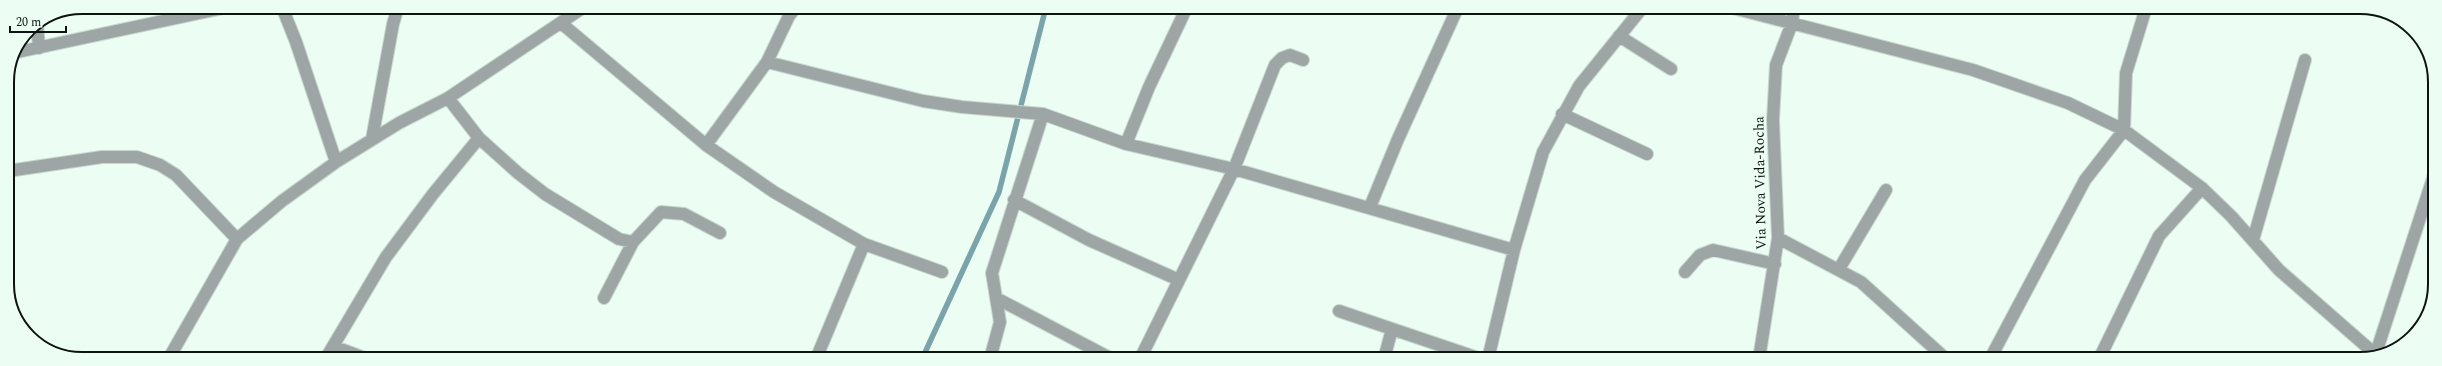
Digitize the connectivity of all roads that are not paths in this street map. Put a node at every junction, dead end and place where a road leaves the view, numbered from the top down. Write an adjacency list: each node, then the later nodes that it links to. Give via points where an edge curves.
1 (172, 14): 16 (street)
2 (285, 14): 31 (street)
3 (396, 14): 27 (street)
4 (574, 14): 12 (street)
5 (791, 14): 20 (street)
6 (1184, 14): 28 (street, via 1149,87)
7 (1455, 14): 38 (street)
8 (1637, 14): 15 (street)
9 (1757, 14): 13 (street)
10 (1793, 14): 13 (street, Via Nova Vida-Rocha)
11 (2144, 14): 25 (street, via 2126,73)
12 (561, 23): 22 (street); 29 (street)
13 (1792, 23): 25 (street, via 1973,70 2068,103); 40 (street, Via Nova Vida-Rocha, via 1776,65 1773,120)
14 (38, 31): 16 (street)
15 (1619, 36): 21 (street); 24 (street, via 1579,86)
16 (39, 48): 17 (street)
17 (21, 51)
18 (1303, 60): 32 (street, via 1290,55 1282,58 1276,65)
19 (2304, 60): 42 (street)
20 (766, 62): 23 (street, via 923,101); 29 (street)
21 (1671, 69)
22 (448, 98): 26 (street); 27 (street)
23 (1043, 114): 28 (street); 37 (street)
24 (1562, 114): 30 (street); 45 (street, via 1543,152)
25 (2124, 130): 34 (street); 70 (street, via 2085,180)
26 (479, 138): 43 (street, via 545,194 619,239); 55 (street, via 386,257)
27 (372, 139): 31 (street)
28 (1126, 144): 32 (street)
29 (706, 145): 44 (street, via 774,192)
30 (1647, 154)
31 (336, 162): 41 (street, via 282,201)
32 (1234, 169): 38 (street); 50 (street)
33 (14, 170): 41 (street, via 102,157 137,157 160,165 176,175)
34 (2202, 188): 42 (street); 71 (street, via 2160,236)
35 (1886, 190): 47 (street)
36 (2428, 193): 56 (street)
37 (1014, 200): 50 (street, via 1089,240); 52 (street, via 992,273)
38 (1370, 207): 45 (street)
39 (720, 233): 43 (street, via 684,214 661,212)
40 (1778, 238): 46 (street, Via Nova Vida-Rocha); 47 (street)
41 (237, 239): 58 (street)
42 (2253, 240): 57 (street, via 2279,270)
43 (633, 242): 51 (street)
44 (864, 244): 48 (street); 61 (street)
45 (1514, 250): 67 (street)
46 (1775, 264): 49 (street, via 1713,250 1700,255); 68 (street, Via Nova Vida-Rocha)
47 (1839, 269): 69 (street, via 1861,282)
48 (942, 272)
49 (1685, 272)
50 (1179, 280): 64 (street)
51 (604, 298)
52 (996, 298): 62 (street, via 1000,322); 63 (street)
53 (1339, 311): 54 (street)
54 (1392, 329): 65 (street); 66 (street)
55 (333, 346): 59 (street); 60 (street)
56 (2376, 350)
57 (2372, 351)
58 (172, 352)
59 (330, 352)
60 (349, 352)
61 (819, 352)
62 (992, 352)
63 (1099, 352)
64 (1143, 352)
65 (1386, 352)
66 (1460, 352)
67 (1490, 352)
68 (1760, 352)
69 (1938, 352)
70 (1994, 352)
71 (2102, 352)

